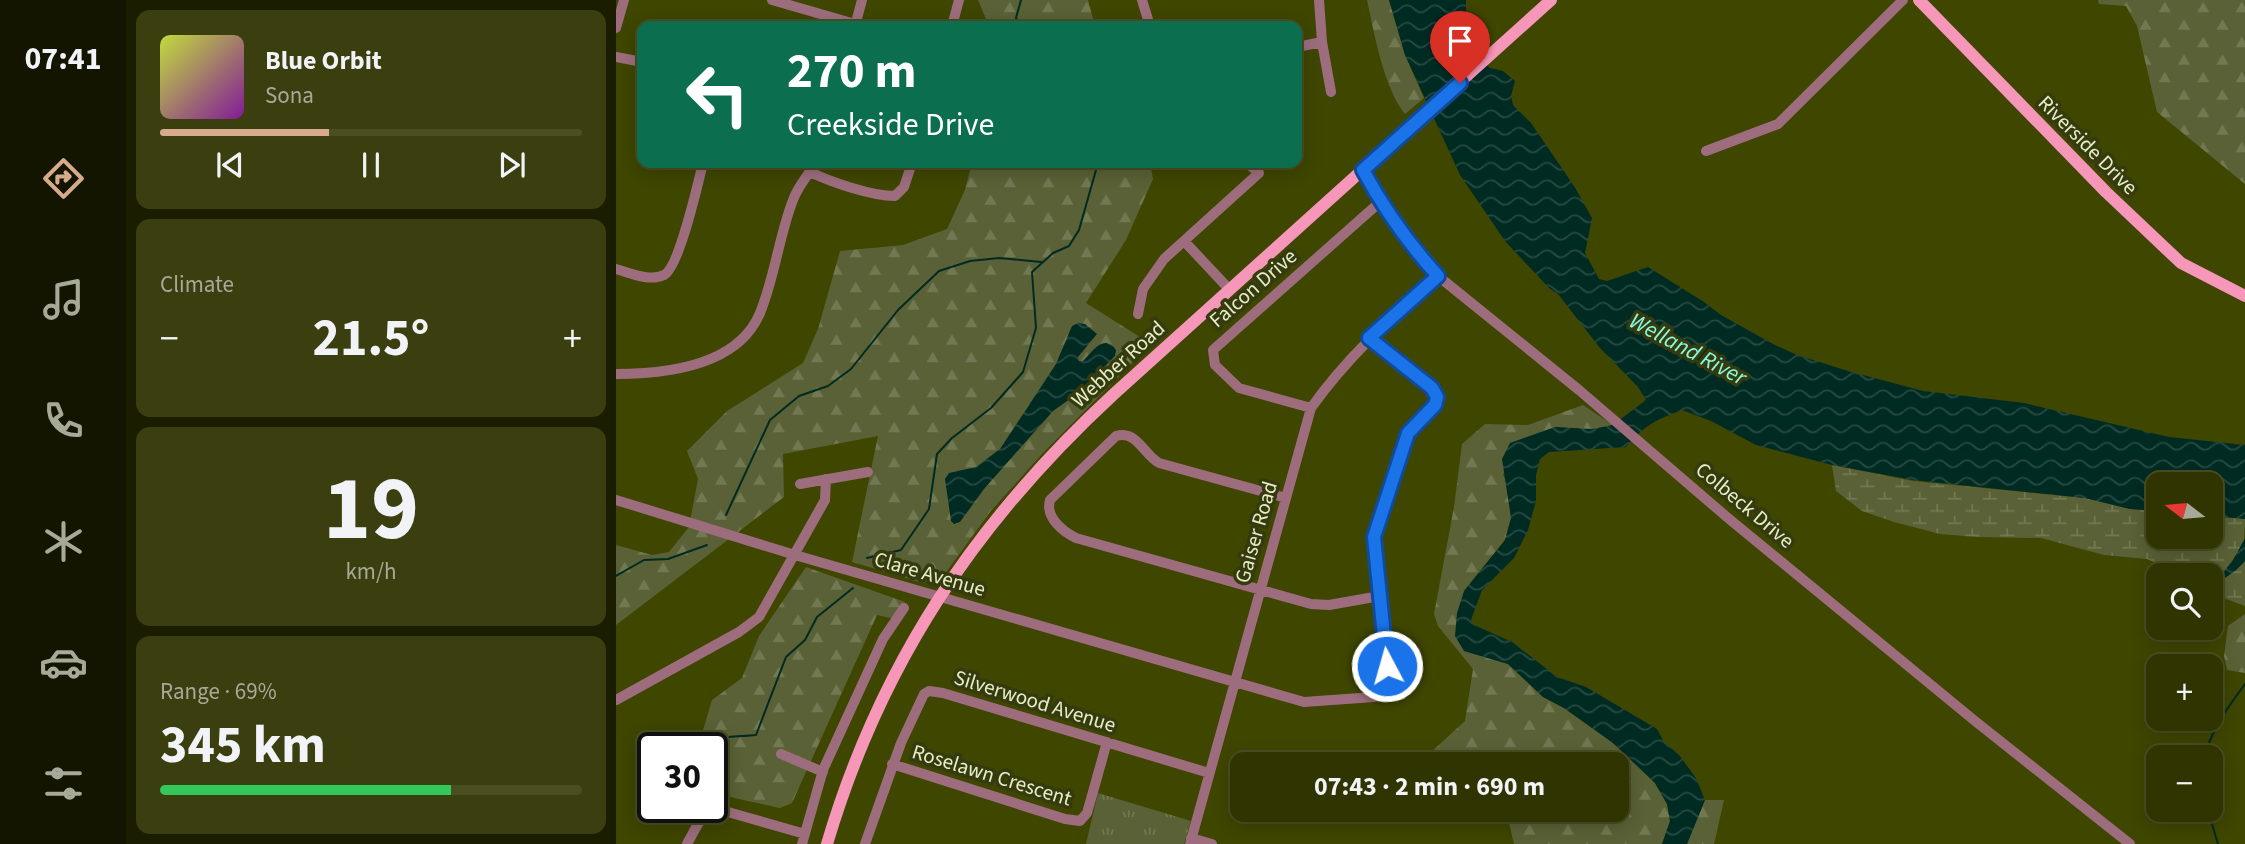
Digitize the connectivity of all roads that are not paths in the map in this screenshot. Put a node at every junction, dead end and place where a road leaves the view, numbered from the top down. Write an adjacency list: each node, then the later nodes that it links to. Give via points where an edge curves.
1 (624, 0): 14 (street)
2 (772, 0): 10 (street)
3 (862, 0): 11 (street)
4 (959, 0): 12 (street)
5 (1142, 0): 13 (street)
6 (1319, 0): 15 (street)
7 (1551, 0): 26 (main road, Webber Road)
8 (1903, 0): 20 (street, via 1779,124)
9 (1919, 0): 32 (main road, Riverside Drive, via 2181,263)
10 (842, 21)
11 (856, 21)
12 (953, 21)
13 (1148, 21)
14 (616, 28)
15 (1322, 42): 16 (street); 19 (street)
16 (1302, 46)
17 (616, 57): 18 (street)
18 (637, 61)
19 (1331, 92)
20 (1706, 151)
21 (702, 168): 29 (street, via 671,270 647,278)
22 (811, 168): 35 (street, via 793,201 760,312 745,336 717,355 676,370)
23 (814, 168): 24 (street, via 850,186 895,196 904,187)
24 (910, 168)
25 (1253, 168): 28 (street, via 1259,173)
26 (1363, 170): 27 (street, Colbeck Drive); 31 (main road, Webber Road)
27 (1380, 202): 30 (street, Colbeck Drive); 36 (street, Falcon Drive, via 1213,350 1216,365 1239,388)
28 (1184, 241): 31 (street); 33 (street, via 1148,280)
29 (616, 269)
30 (1438, 276): 34 (street, Gaiser Road); 60 (street, Colbeck Drive)
31 (1229, 289): 44 (main road, Webber Road, via 1059,446 1008,502)
32 (2245, 296)
33 (1138, 314)
34 (1369, 338): 36 (street, Gaiser Road); 45 (street, via 1432,388 1437,397 1408,433 1378,525 1374,548)
35 (616, 374)
36 (1311, 408): 40 (street, Gaiser Road)
37 (868, 472): 38 (street)
38 (826, 479): 39 (street); 42 (street, via 825,500)
39 (800, 484)
40 (1286, 498): 43 (street, Gaiser Road); 43 (street, via 1159,463 1130,435 1123,434 1048,506 1062,530 1076,538)
41 (616, 500): 42 (street, Clare Avenue)
42 (795, 555): 44 (street, Clare Avenue); 48 (street, via 759,617)
43 (1261, 589): 45 (street, via 1320,605); 47 (street, Gaiser Road)
44 (939, 596): 47 (street, Clare Avenue); 57 (main road, Webber Road, via 870,723)
45 (1380, 596): 47 (street, Clare Avenue, via 1388,678 1380,695 1304,702)
46 (904, 608): 52 (street, via 883,639)
47 (1235, 682): 53 (street, Gaiser Road)
48 (616, 700)
49 (1107, 742): 51 (street, Silverwood Avenue, via 929,691 920,700); 51 (street, Roselawn Crescent, via 1087,813 1080,821); 53 (street, Silverwood Avenue)
50 (781, 754): 52 (street)
51 (892, 764): 58 (street, Silverwood Avenue)
52 (823, 772): 54 (street)
53 (1209, 773): 55 (street, Gaiser Road)
54 (803, 839): 56 (street, via 721,810 699,822)
55 (1191, 841): 59 (street)
56 (687, 844)
57 (827, 844)
58 (865, 844)
59 (1212, 844)
60 (2130, 844)

